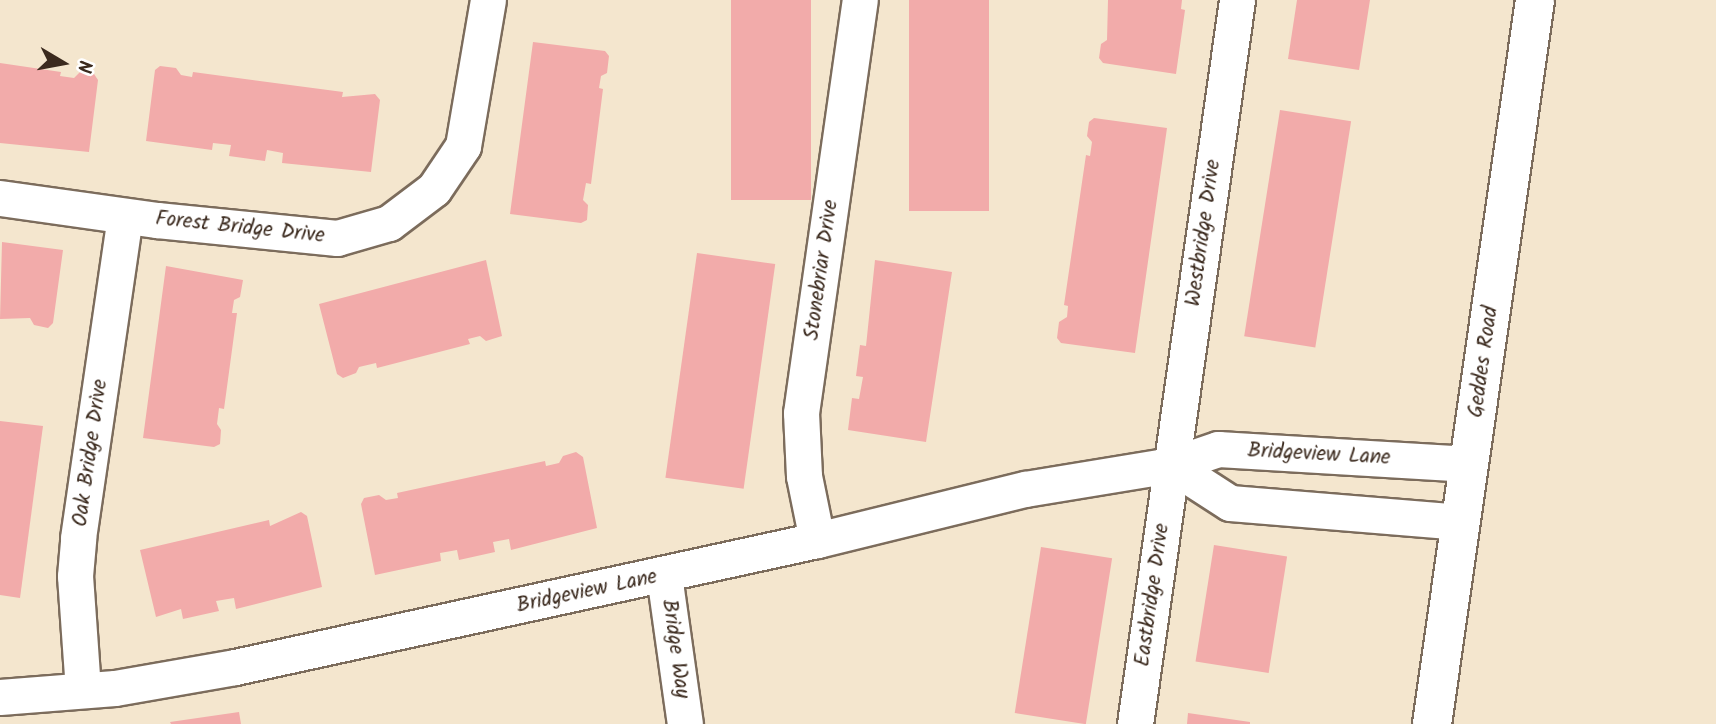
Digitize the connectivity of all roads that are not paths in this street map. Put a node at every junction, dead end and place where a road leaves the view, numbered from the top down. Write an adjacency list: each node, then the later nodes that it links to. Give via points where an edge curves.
1 (488, 0): 6 (street, Forest Bridge Drive, via 463,146 435,189 389,223 337,238)
2 (860, 0): 10 (street, Stonebriar Drive, via 801,413 804,476)
3 (1237, 0): 8 (street, Westbridge Drive)
4 (1535, 0): 7 (main road, Geddes Road)
5 (0, 198): 6 (street, Forest Bridge Drive)
6 (125, 216): 12 (street, Oak Bridge Drive, via 78,538 75,576)
7 (1470, 464): 8 (street, Bridgeview Lane, via 1218,449); 9 (main road, Geddes Road)
8 (1171, 465): 9 (street, via 1230,503); 10 (street, Bridgeview Lane, via 1025,488); 15 (street, Eastbridge Drive)
9 (1461, 522): 16 (main road, Geddes Road)
10 (817, 540): 11 (street, Bridgeview Lane)
11 (664, 575): 12 (street, Bridgeview Lane, via 235,667); 14 (street, Bridge Way)
12 (83, 690): 13 (street, Bridgeview Lane)
13 (0, 697)
14 (685, 724)
15 (1135, 724)
16 (1432, 724)

